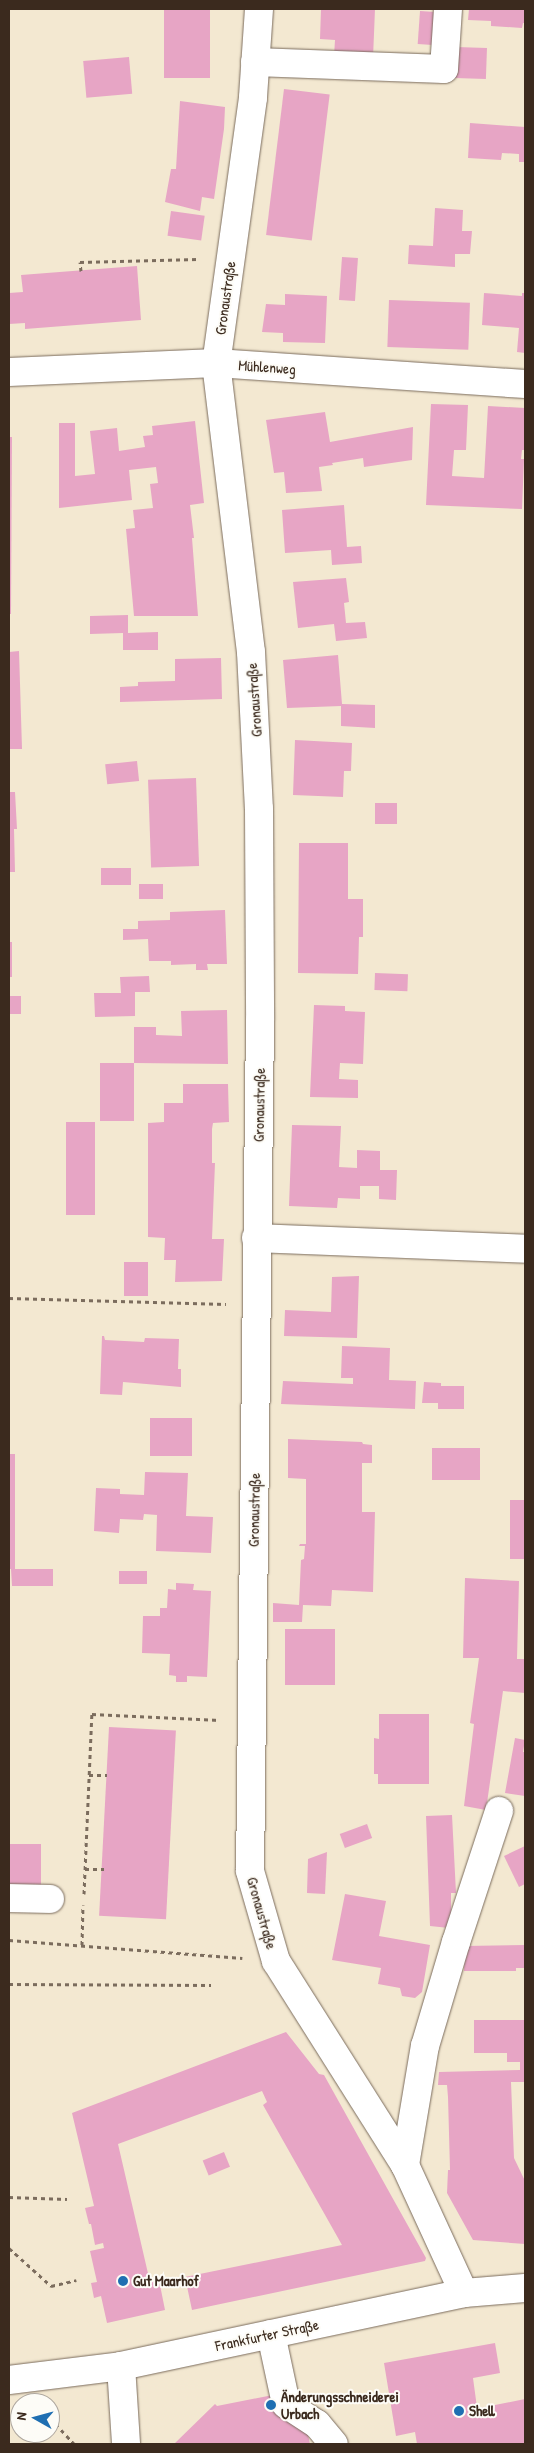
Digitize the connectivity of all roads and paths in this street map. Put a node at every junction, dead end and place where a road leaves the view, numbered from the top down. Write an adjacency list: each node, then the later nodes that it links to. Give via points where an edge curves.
1 (259, 9): 3 (street, Gronaustraße)
2 (448, 9): 3 (street, via 444,69)
3 (256, 62): 4 (street, Gronaustraße)
4 (230, 259): 5 (path, via 80,262); 6 (street, Gronaustraße)
5 (81, 271)
6 (216, 363): 7 (street, Mühlenweg); 8 (street, Mühlenweg); 9 (street, Gronaustraße, via 251,652 257,729 260,1020)
7 (9, 372)
8 (525, 384)
9 (256, 1238): 10 (street); 12 (street, Gronaustraße)
10 (525, 1250)
11 (9, 1298): 12 (path)
12 (256, 1305): 13 (street, Gronaustraße)
13 (252, 1721): 14 (path, via 92,1714); 23 (street, Gronaustraße, via 250,1871)
14 (89, 1775): 15 (path); 17 (path)
15 (107, 1775)
16 (499, 1811): 26 (street, via 424,2046)
17 (85, 1869): 18 (path); 22 (path)
18 (104, 1869)
19 (9, 1898): 20 (street)
20 (50, 1899)
21 (9, 1940): 22 (path)
22 (82, 1945): 23 (path)
23 (276, 1961): 26 (street, Gronaustraße)
24 (9, 1984): 25 (path)
25 (211, 1985)
26 (405, 2165): 32 (street, Gronaustraße)
27 (9, 2197): 28 (path)
28 (67, 2199)
29 (9, 2248): 30 (path, via 51,2286)
30 (76, 2280)
31 (525, 2288): 32 (street, Frankfurter Straße)
32 (464, 2293): 33 (street, Frankfurter Straße)
33 (271, 2334): 34 (street, Frankfurter Straße); 39 (street, via 286,2404 316,2424)
34 (122, 2366): 35 (street, Frankfurter Straße); 38 (street)
35 (9, 2380)
36 (60, 2429): 37 (path)
37 (74, 2444)
38 (126, 2444)
39 (334, 2444)

